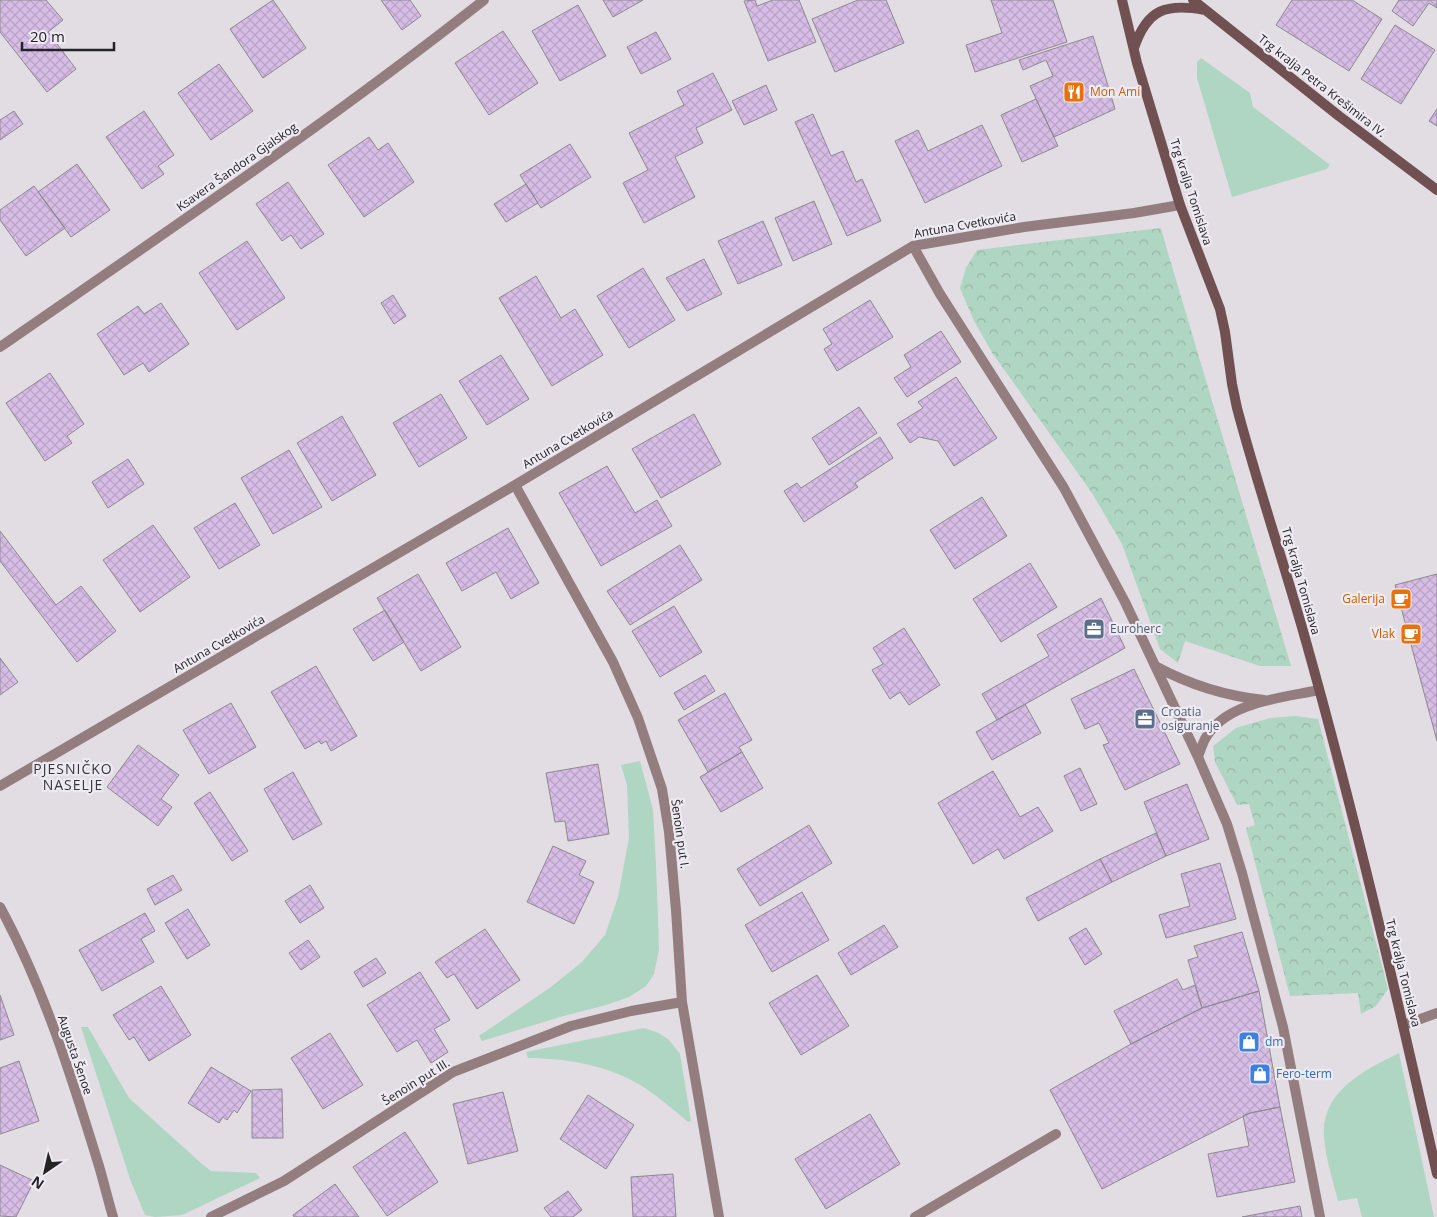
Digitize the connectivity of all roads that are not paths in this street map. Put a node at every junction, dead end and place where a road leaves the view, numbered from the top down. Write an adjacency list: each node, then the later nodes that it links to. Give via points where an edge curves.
1 (484, 0): 9 (street, Ksavera Šandora Gjalskog, via 272,159)
2 (1122, 0): 5 (main road, Trg kralja Tomislava)
3 (1193, 0): 4 (main road, Trg kralja Petra Krešimira IV.)
4 (1206, 11): 5 (main road, via 1175,7 1162,10 1144,24); 6 (main road, Trg kralja Petra Krešimira IV.)
5 (1134, 50): 7 (main road, Trg kralja Tomislava)
6 (1437, 190)
7 (1180, 205): 8 (street, Antuna Cvetkovića); 12 (main road, Trg kralja Tomislava, via 1220,309 1237,408)
8 (913, 246): 10 (street, Antuna Cvetkovića); 11 (street, via 940,294 1064,488)
9 (0, 347)
10 (515, 485): 15 (street, Antuna Cvetkovića); 17 (street, Šenoin put I., via 613,662 638,718 662,789 669,832)
11 (1156, 666): 13 (street, via 1198,686); 14 (street)
12 (1319, 690): 13 (street); 19 (main road, Trg kralja Tomislava)
13 (1268, 700): 14 (street, via 1220,720 1205,739)
14 (1198, 757): 26 (street, via 1227,824 1259,936 1283,1027)
15 (0, 786)
16 (0, 907): 22 (street, Augusta Šenoe, via 55,1032)
17 (682, 1002): 23 (street, Šenoin put III., via 571,1026 453,1072 284,1181); 24 (street, Šenoin put I.)
18 (1437, 1013): 19 (street)
19 (1404, 1025): 21 (main road, Trg kralja Tomislava)
20 (1056, 1134): 25 (street)
21 (1437, 1174)
22 (113, 1217)
23 (210, 1217)
24 (719, 1217)
25 (915, 1217)
26 (1320, 1217)

